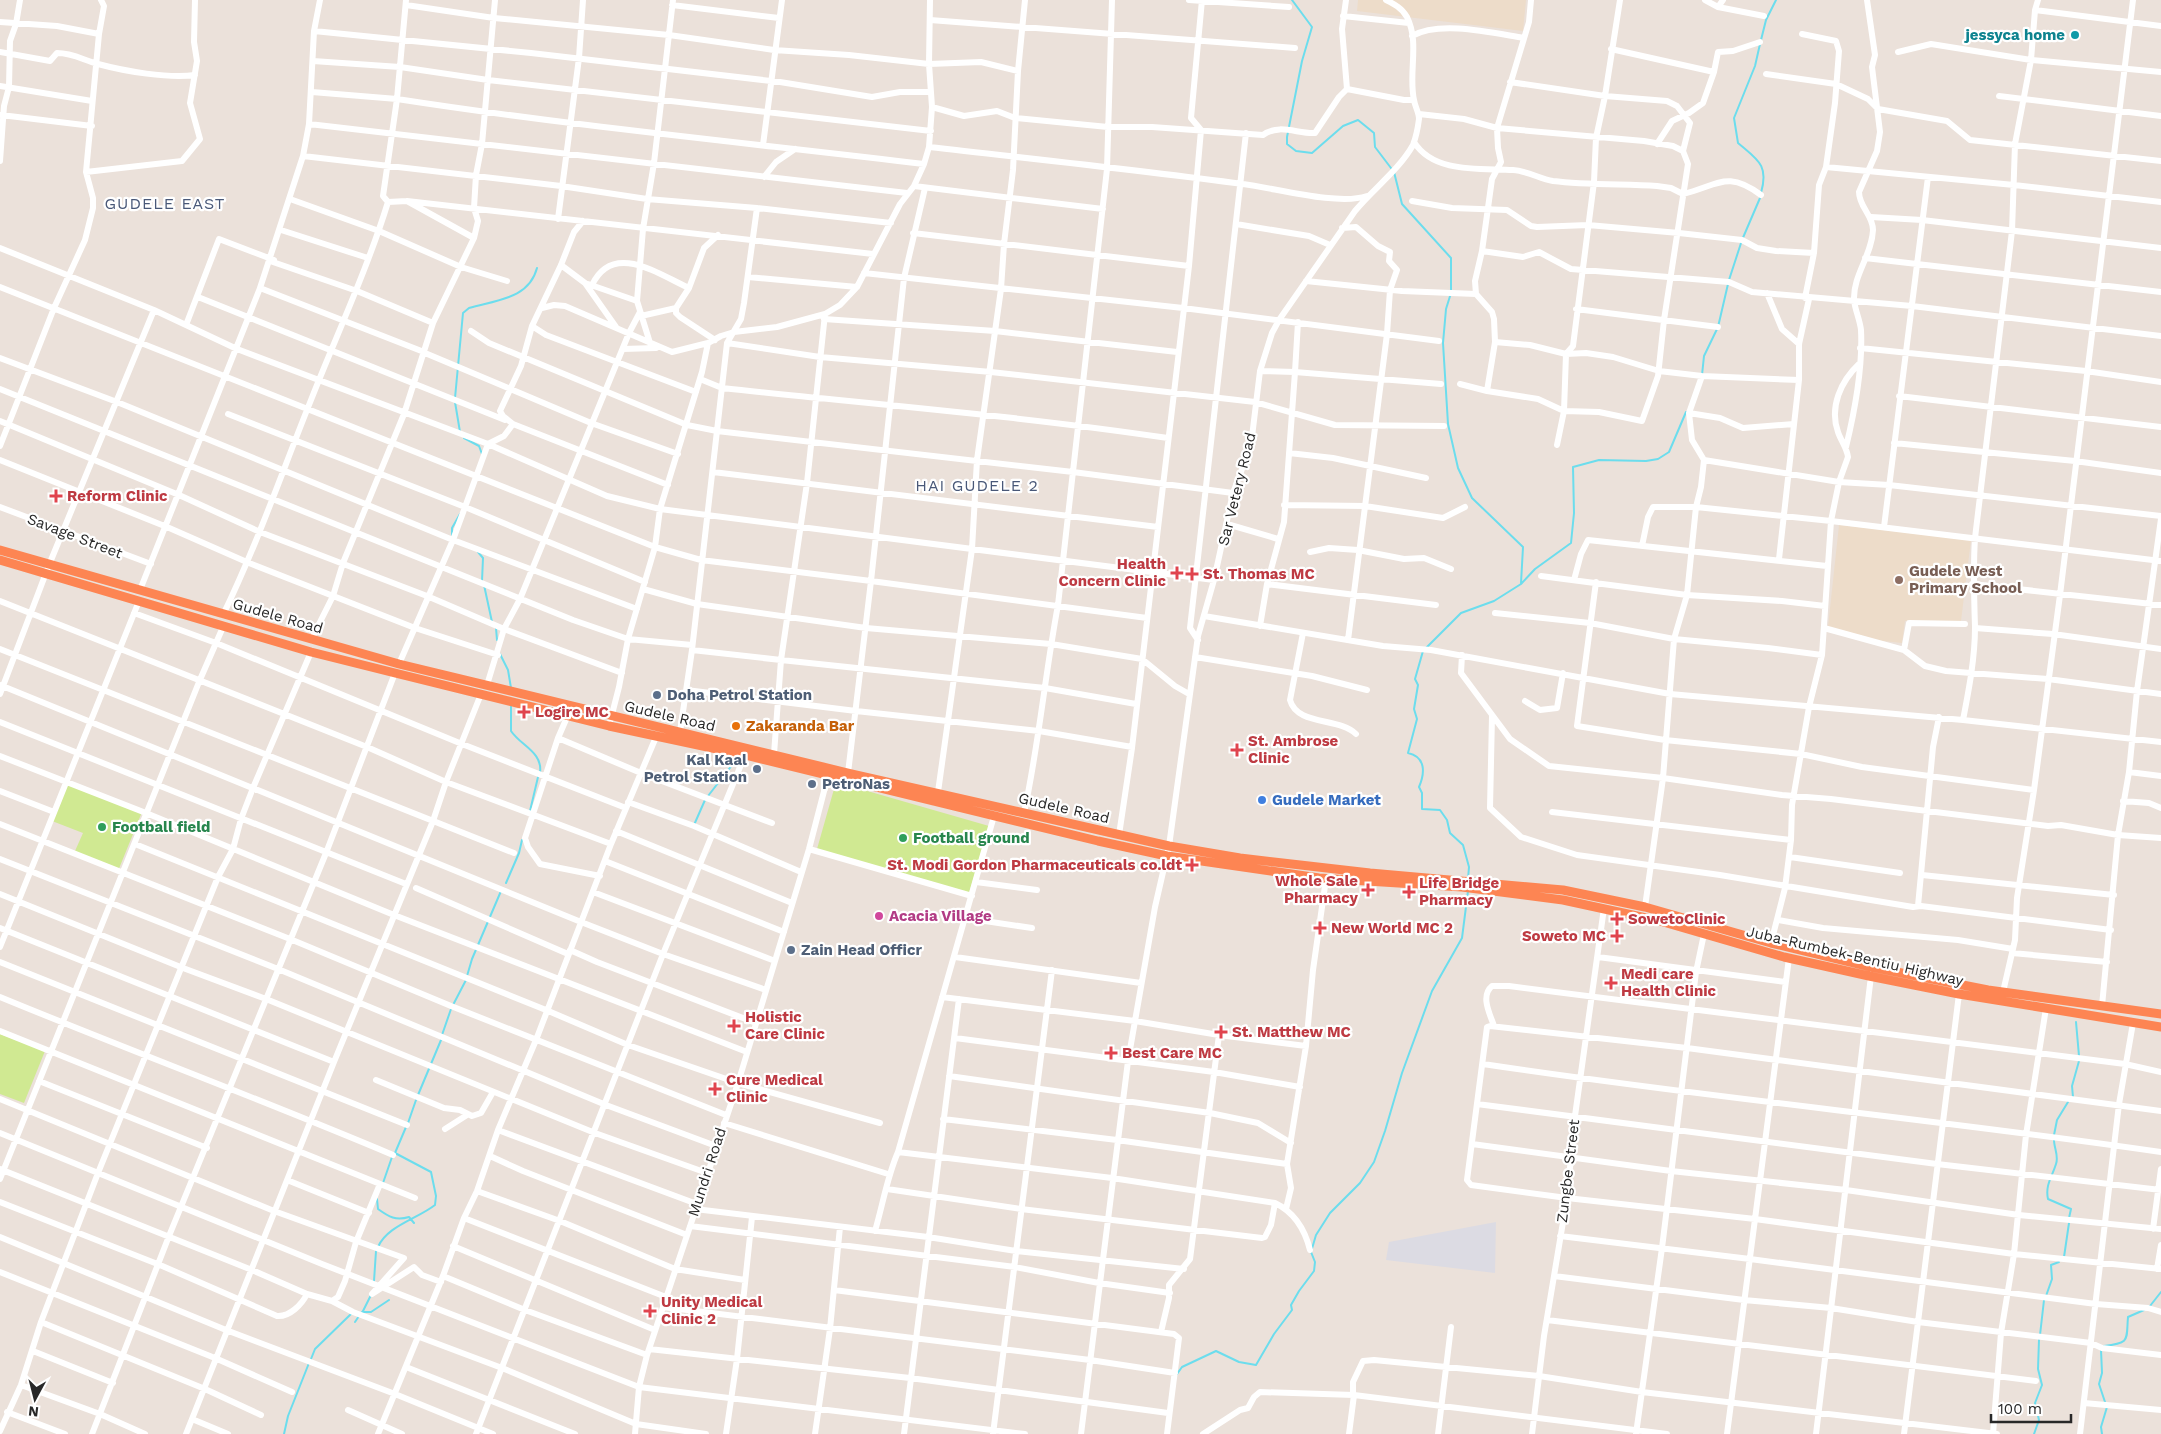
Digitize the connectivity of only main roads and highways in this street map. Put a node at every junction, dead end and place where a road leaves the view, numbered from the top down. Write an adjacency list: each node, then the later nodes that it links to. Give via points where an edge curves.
1 (0, 550): 3 (highway, Gudele Road, via 399,664 774,754)
2 (0, 560): 3 (highway, Gudele Road, via 223,627 395,674 656,737)
3 (829, 772): 4 (highway, Gudele Road, via 938,792 1169,846 1240,858); 4 (highway, Gudele Road, via 994,816 1167,856 1380,883)
4 (1462, 883): 5 (highway)
5 (1487, 886): 6 (highway, Juba-Rumbek-Bentiu Highway, via 1563,890 1645,907 1870,967 2003,992); 7 (highway, Juba-Rumbek-Bentiu Highway, via 1604,908 1789,958 1871,976)
6 (2161, 1014)
7 (2161, 1027)

